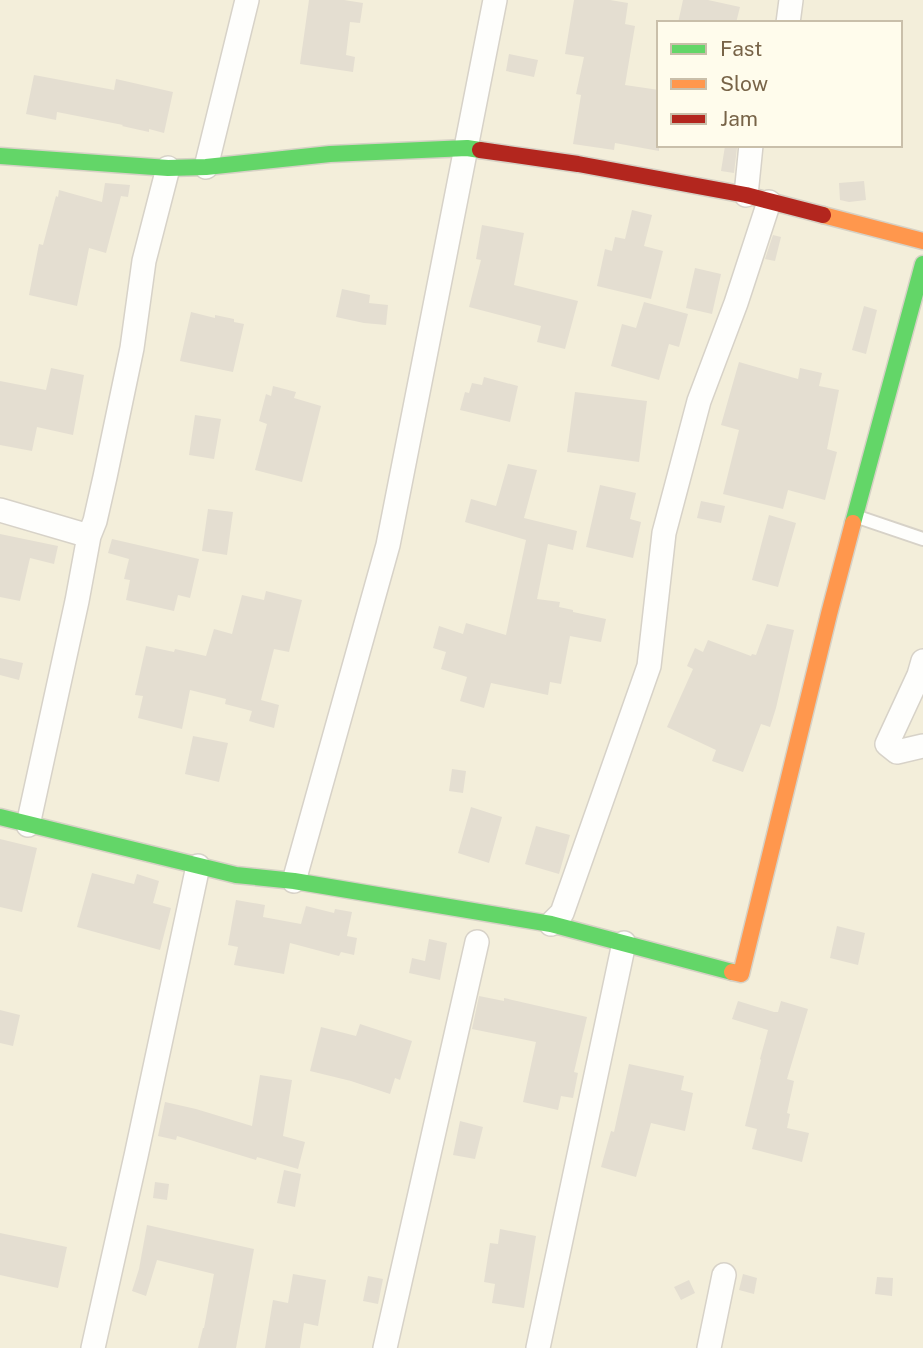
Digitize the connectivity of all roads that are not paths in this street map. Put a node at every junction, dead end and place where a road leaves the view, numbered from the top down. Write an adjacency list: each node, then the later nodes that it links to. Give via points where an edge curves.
1 (247, 0): 8 (street)
2 (495, 0): 6 (street)
3 (791, 0): 4 (street)
4 (788, 21)
5 (751, 147): 10 (street)
6 (467, 149): 8 (street, via 330,154); 10 (street); 23 (street, via 388,545)
7 (0, 156): 9 (street)
8 (206, 167): 9 (street)
9 (167, 168): 16 (street)
10 (746, 195): 11 (street)
11 (769, 202): 12 (street); 24 (street, via 699,401 664,533 649,666 562,913)
12 (923, 241)
13 (923, 264): 15 (street)
14 (0, 510): 16 (street)
15 (854, 516): 17 (lane); 26 (street, via 741,974)
16 (89, 536): 21 (street)
17 (923, 539)
18 (923, 661): 19 (street, via 887,744 897,752)
19 (923, 746)
20 (0, 817): 21 (street)
21 (28, 825): 22 (street)
22 (198, 866): 23 (street); 28 (street)
23 (294, 881): 24 (street)
24 (551, 924): 26 (street)
25 (477, 942): 29 (street)
26 (624, 943): 30 (street)
27 (724, 1275): 31 (street)
28 (93, 1348)
29 (385, 1348)
30 (538, 1348)
31 (709, 1348)

